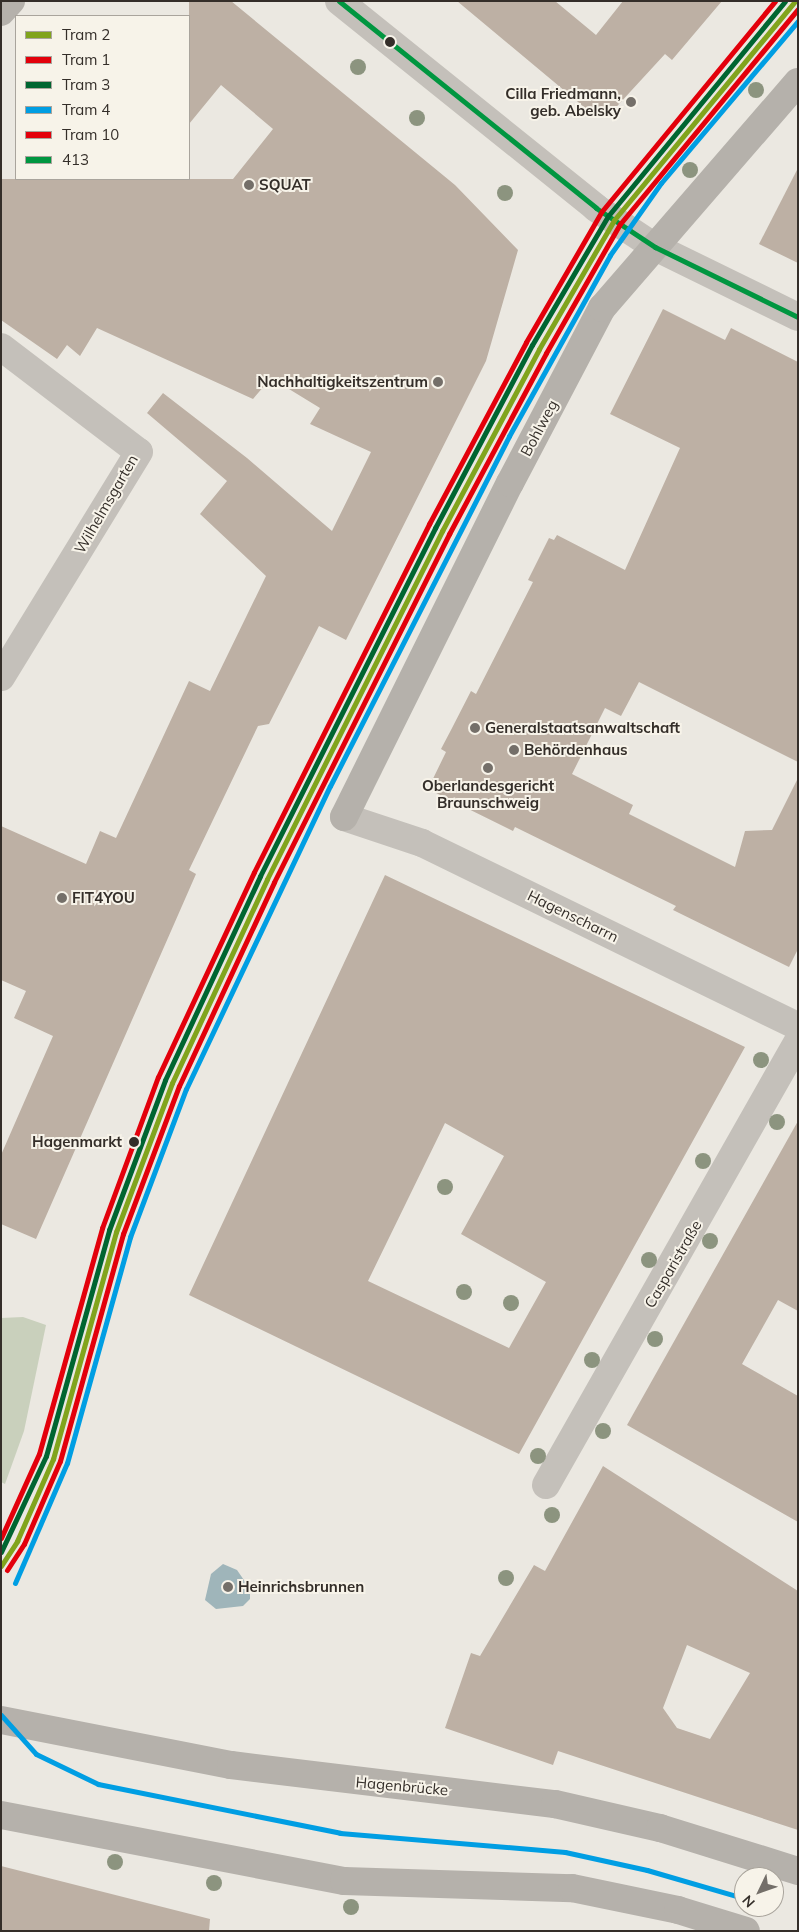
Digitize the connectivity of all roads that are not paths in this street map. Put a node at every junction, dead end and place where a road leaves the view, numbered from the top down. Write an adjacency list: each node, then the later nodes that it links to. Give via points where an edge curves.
1 (11, 1): 3 (main road)
2 (339, 1): 5 (street, via 596,208)
3 (1, 12)
4 (798, 82): 5 (main road, Bohlweg)
5 (655, 246): 6 (street); 9 (main road, Bohlweg, via 602,308 496,510)
6 (798, 317)
7 (1, 347): 8 (street, Wilhelmsgarten, via 139,452)
8 (1, 677)
9 (344, 817): 10 (street, Hagenscharrn, via 422,842)
10 (798, 1026)
11 (798, 1041): 12 (street, Casparistraße)
12 (546, 1485)
13 (1, 1720): 15 (main road, Hagenbrücke, via 230,1766 555,1804 660,1828)
14 (1, 1815): 16 (main road, via 344,1881 581,1890 678,1910)
15 (798, 1871)
16 (746, 1931)

